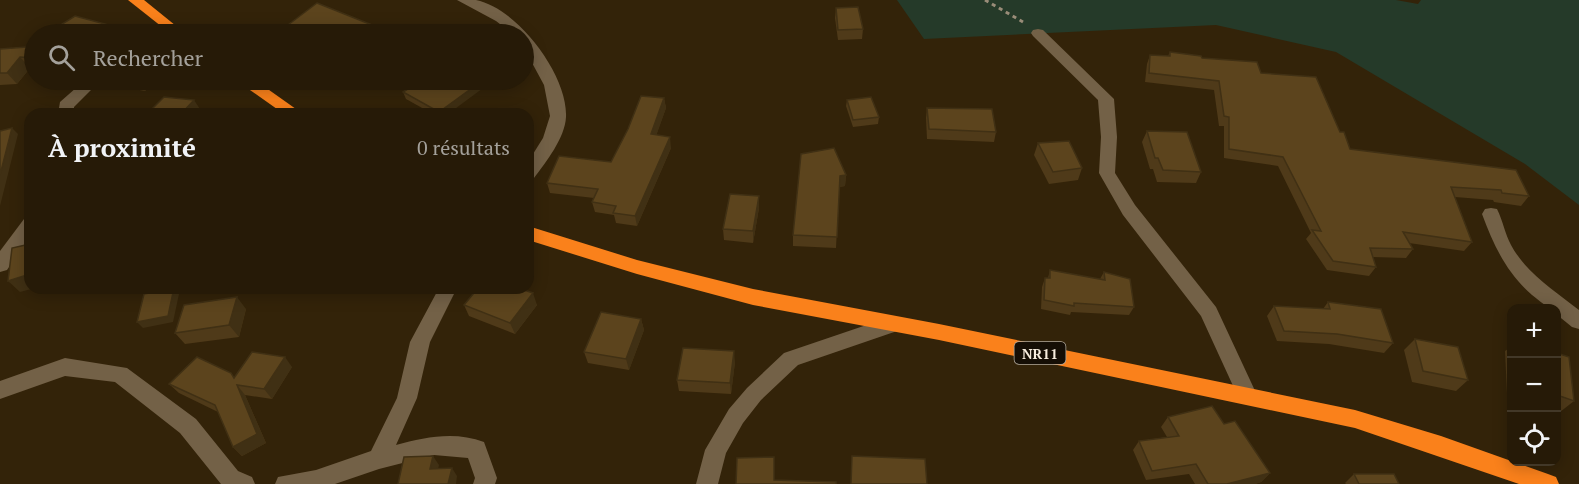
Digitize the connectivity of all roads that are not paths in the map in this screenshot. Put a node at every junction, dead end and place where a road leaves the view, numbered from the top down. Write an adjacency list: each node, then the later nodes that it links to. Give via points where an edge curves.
1 (464, 0): 4 (street)
2 (140, 1): 3 (highway)
3 (162, 24)
4 (508, 24)
5 (1038, 33): 20 (street, via 1106,99 1107,173 1129,210 1209,312)
6 (534, 54): 11 (street, via 545,70 558,117)
7 (83, 90): 9 (street)
8 (260, 90): 10 (highway)
9 (66, 108)
10 (286, 108)
11 (534, 164)
12 (1491, 214): 17 (street, via 1502,246 1518,267)
13 (24, 232): 15 (street)
14 (534, 235): 18 (highway, NR11, via 753,297)
15 (0, 265)
16 (445, 294): 21 (street, via 420,342 407,398)
17 (1579, 321)
18 (893, 324): 20 (highway, NR11); 25 (street, via 791,359 736,416 716,450)
19 (0, 390): 22 (street, via 65,367 120,374 188,426 230,478)
20 (1247, 395): 26 (highway, NR11, via 1355,419)
21 (380, 459): 23 (street, via 316,480); 24 (street, via 434,445 476,449 486,478)
22 (244, 484)
23 (286, 484)
24 (484, 484)
25 (707, 484)
26 (1548, 484)

